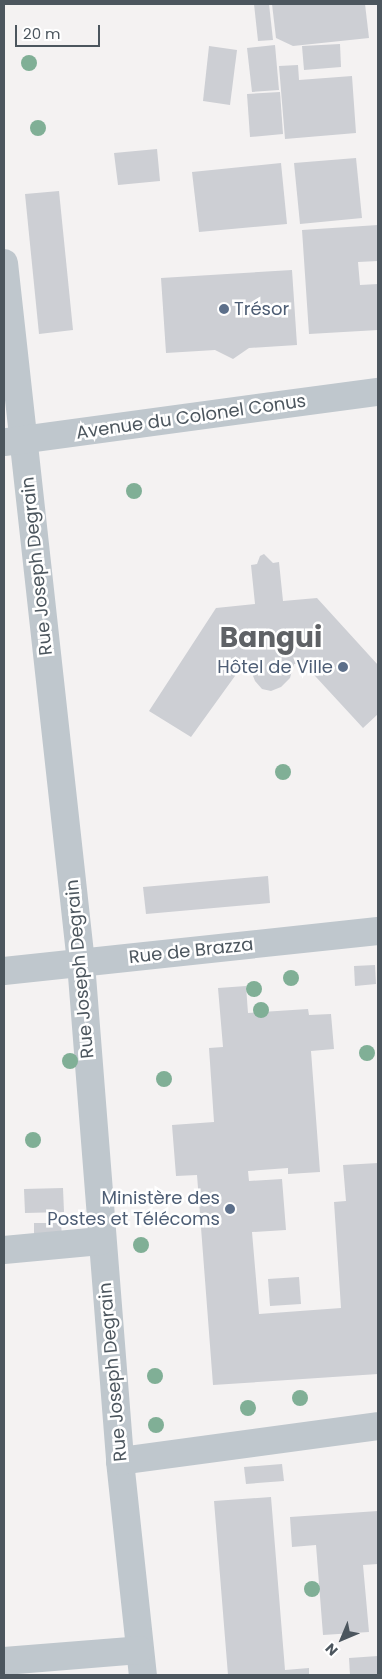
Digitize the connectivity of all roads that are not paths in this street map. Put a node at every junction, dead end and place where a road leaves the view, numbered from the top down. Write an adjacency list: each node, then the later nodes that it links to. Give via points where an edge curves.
1 (4, 263): 3 (street, Rue Joseph Degrain)
2 (378, 392): 3 (street, Avenue du Colonel Conus)
3 (13, 441): 5 (street, Rue Joseph Degrain)
4 (378, 930): 5 (street, Rue de Brazza)
5 (81, 963): 6 (street, Rue de Brazza); 7 (street, Rue Joseph Degrain)
6 (4, 971)
7 (101, 1241): 8 (street); 10 (street, Rue Joseph Degrain)
8 (4, 1250)
9 (378, 1426): 10 (street)
10 (120, 1461): 12 (street, Rue Joseph Degrain)
11 (4, 1661): 12 (street)
12 (142, 1663)

